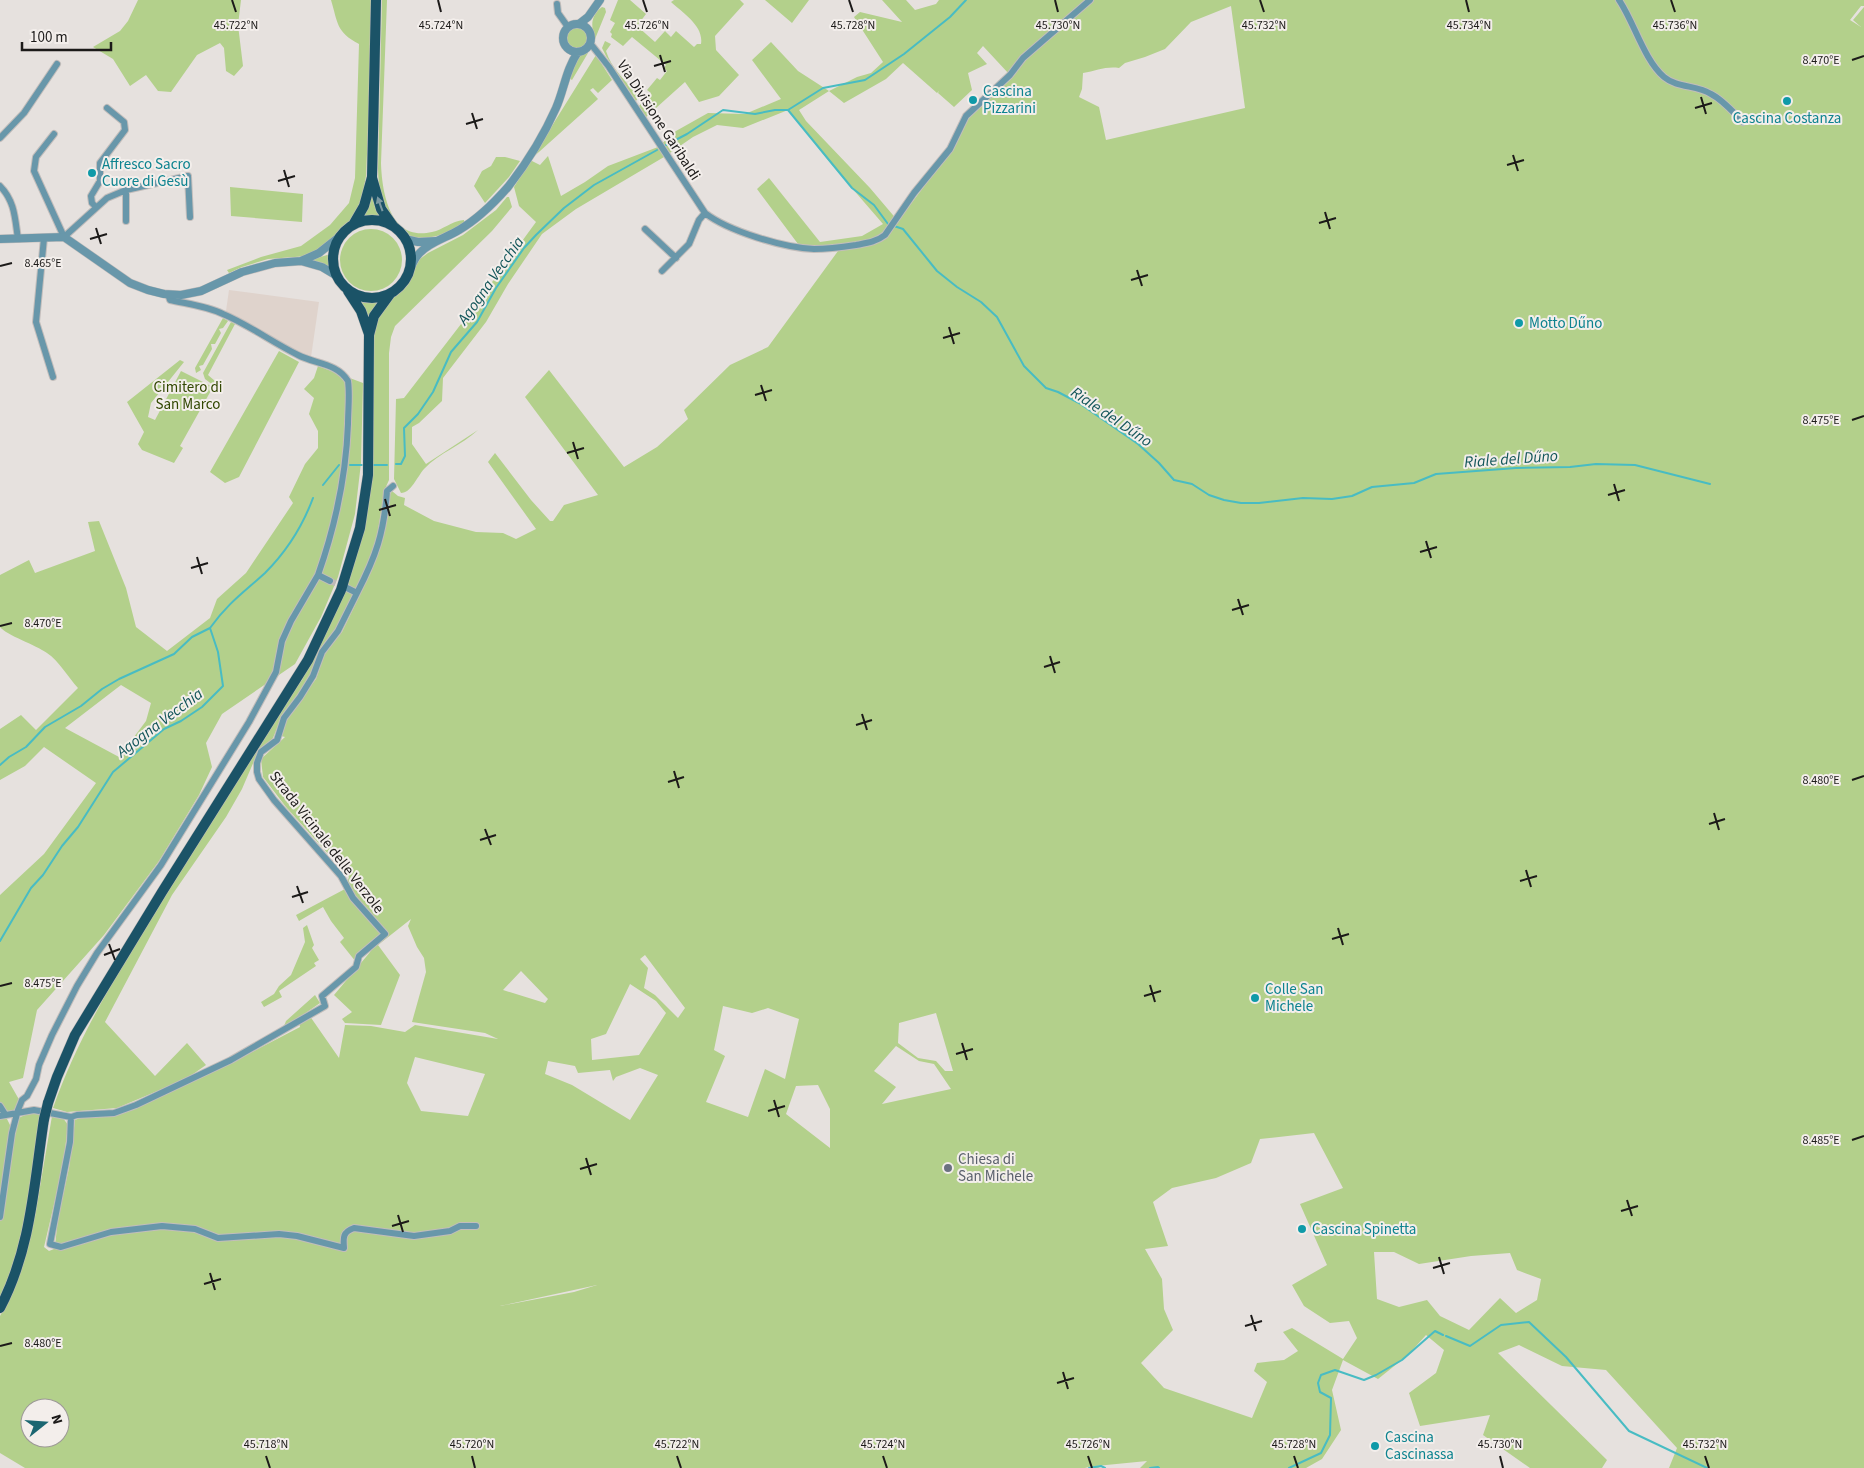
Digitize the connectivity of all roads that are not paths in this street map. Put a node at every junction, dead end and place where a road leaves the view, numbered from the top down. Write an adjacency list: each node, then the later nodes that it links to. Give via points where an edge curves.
1 (376, 0): 18 (main road)
2 (1090, 0): 22 (street, via 1023,58 1010,75 966,116 950,149 878,240 850,246 800,248 750,235)
3 (1619, 0): 15 (street, via 1652,64 1664,78 1710,93)
4 (599, 2): 6 (street); 8 (street, via 589,20)
5 (557, 4): 7 (street, via 558,13)
6 (579, 24): 7 (street); 8 (street)
7 (568, 27): 10 (street, via 563,39)
8 (589, 31): 9 (street)
9 (590, 44): 11 (street); 22 (street, Via Divisione Garibaldi, via 609,67)
10 (568, 48): 11 (street); 12 (street)
11 (578, 52): 12 (street)
12 (570, 62): 34 (street, via 552,115 512,182 474,220)
13 (58, 64): 17 (street, via 24,113)
14 (107, 108): 21 (street, via 124,122 125,130 99,165 100,181 92,196)
15 (1742, 122)
16 (54, 134): 29 (street, via 36,157 34,171)
17 (0, 138)
18 (372, 177): 25 (main road, via 364,206); 26 (main road, one-way to 18, via 381,209)
19 (0, 186): 32 (street, via 10,198)
20 (126, 190): 21 (street); 23 (street, via 188,176); 24 (street)
21 (96, 207): 29 (street)
22 (705, 213): 35 (street, via 689,244)
23 (190, 217)
24 (126, 221)
25 (354, 225): 26 (main road, via 374,221); 28 (main road)
26 (394, 228): 33 (main road)
27 (645, 229): 35 (street)
28 (342, 234): 36 (street, via 319,253); 39 (main road, via 333,254)
29 (64, 237): 30 (street); 41 (street, via 130,283)
30 (44, 238): 32 (street); 44 (street, via 36,322)
31 (0, 239): 32 (street)
32 (18, 239)
33 (405, 239): 34 (street, via 418,242); 37 (main road, via 411,259)
34 (438, 240): 37 (street, via 417,255)
35 (676, 258): 38 (street)
36 (301, 261): 39 (street, via 322,266); 41 (street, via 257,267 201,291)
37 (410, 269): 42 (main road, via 399,288)
38 (662, 272)
39 (337, 276): 40 (main road)
40 (346, 289): 42 (main road, via 368,298); 43 (main road, via 361,311)
41 (168, 294): 46 (street, via 170,300 212,309 299,356 329,365 348,381 347,452 340,501)
42 (390, 294): 43 (main road, via 374,316)
43 (369, 335): 56 (main road, bridge, via 368,475 360,528 341,590 308,660 75,1035 48,1103 26,1236 18,1267)
44 (53, 377)
45 (393, 486): 49 (street, via 387,491 380,543)
46 (318, 575): 47 (street); 51 (street, via 282,641 270,685 161,865 76,986 46,1047 36,1079)
47 (330, 581)
48 (347, 588): 49 (street)
49 (357, 593): 53 (street, Strada Vicinale delle Verzole, via 344,620 322,652 313,676 284,718 277,740 262,752 257,772 274,800 341,876 353,898 385,934 359,956 356,967 322,996 325,1006 277,1035 136,1105 114,1113)
50 (0, 1106): 52 (street)
51 (17, 1112): 52 (street); 53 (street, via 34,1110); 54 (street)
52 (2, 1115)
53 (71, 1117): 55 (street, via 70,1142 50,1244 61,1247 111,1232 162,1226 195,1229 218,1238 297,1236 344,1248 343,1236 354,1228 414,1236 450,1231 460,1226)
54 (0, 1217)
55 (476, 1226)
56 (0, 1308)

